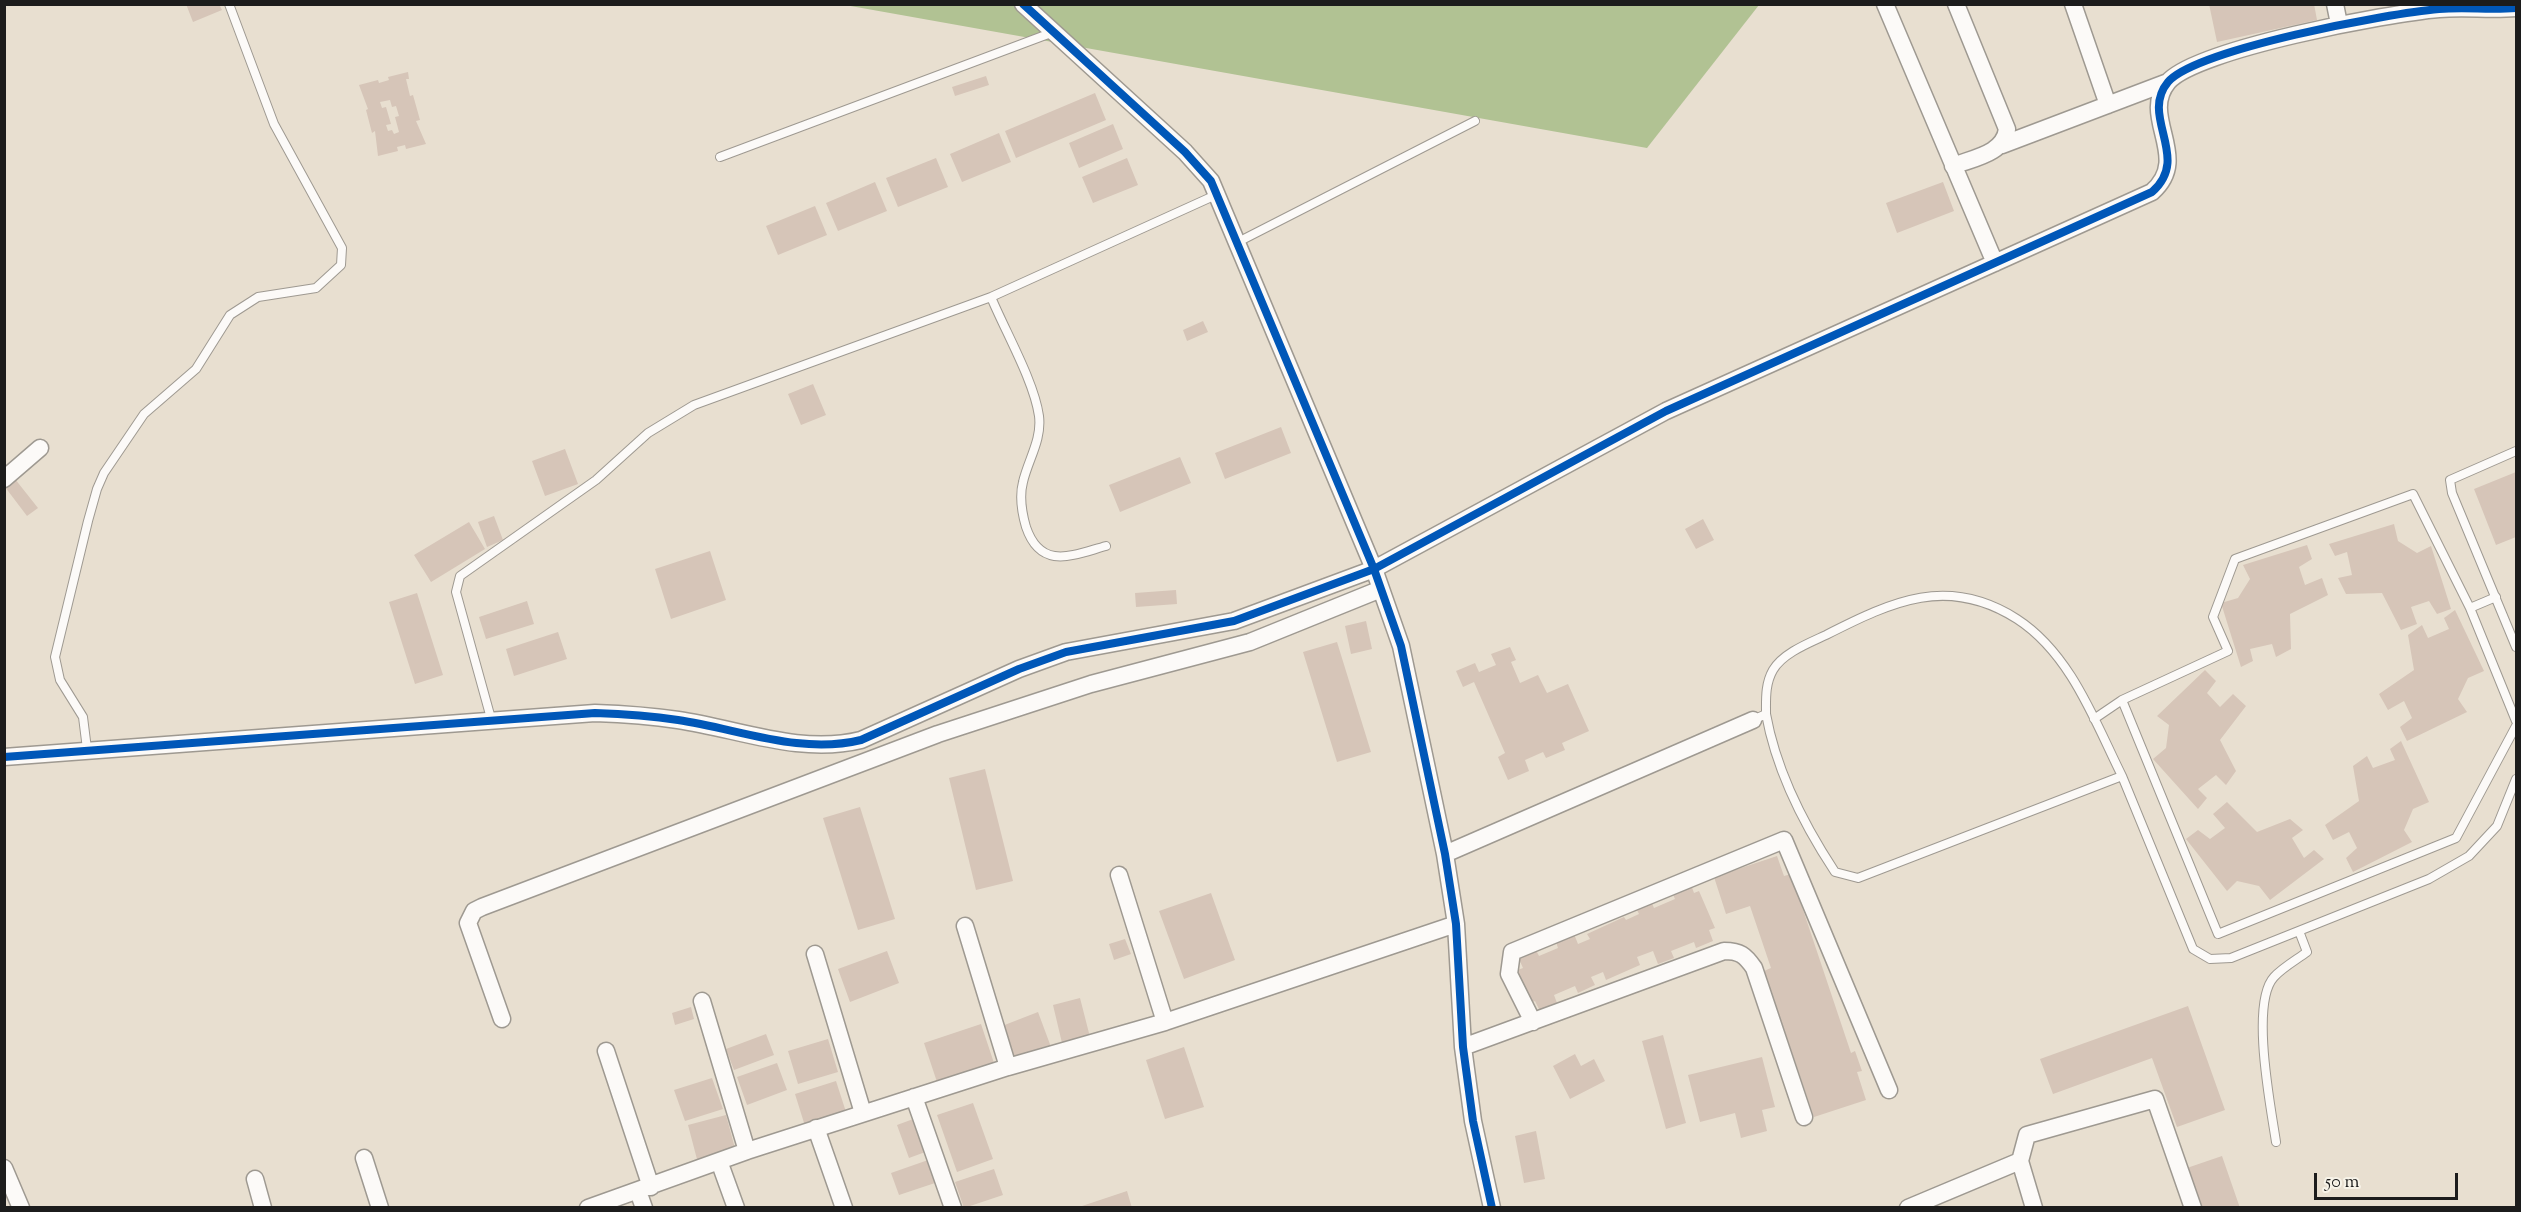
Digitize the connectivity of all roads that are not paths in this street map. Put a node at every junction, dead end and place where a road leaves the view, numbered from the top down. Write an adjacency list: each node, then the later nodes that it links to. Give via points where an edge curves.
1 (229, 4): 34 (lane, via 274,124 343,255 341,265 316,288 258,297 230,315 196,369 144,414 104,473 88,521 55,657 60,680 83,717)
2 (1023, 4): 9 (street)
3 (1885, 4): 15 (street)
4 (1956, 4): 13 (street, via 2007,129)
5 (2073, 4): 11 (street)
6 (2335, 4): 8 (street)
7 (2517, 9): 8 (street, via 2440,9)
8 (2339, 24): 10 (street, via 2202,61)
9 (1051, 33): 14 (lane); 16 (street, via 1185,152)
10 (2168, 82): 11 (street); 18 (street, via 2157,106 2169,159 2158,187)
11 (2108, 105): 13 (street)
12 (1475, 121): 17 (lane)
13 (2002, 145): 15 (street)
14 (720, 157)
15 (1953, 166): 18 (street)
16 (1218, 194): 17 (street); 19 (lane)
17 (1238, 242): 24 (street)
18 (1995, 263): 24 (street, via 1666,411)
19 (991, 297): 23 (lane, via 1038,414 1037,441 1022,483 1021,499 1029,536 1043,553 1055,557); 32 (lane, via 694,405 648,433 596,480 467,570 460,576 456,592)
20 (40, 448): 22 (street)
21 (2517, 451): 26 (lane, via 2450,480)
22 (4, 479)
23 (1106, 546)
24 (1374, 569): 25 (street); 32 (street, via 1234,621 1066,652 885,730 840,745 809,745 679,720 628,715 595,713)
25 (1381, 590): 38 (street, via 1401,646); 45 (street, via 1250,642 1090,684 938,734 482,907 474,911 468,923)
26 (2496, 597): 27 (lane); 28 (lane)
27 (2470, 608): 29 (lane, via 2413,494 2235,559 2213,617 2228,651); 33 (lane)
28 (2517, 647)
29 (2122, 700): 31 (lane); 33 (lane, via 2218,934 2456,838)
30 (1759, 717): 31 (lane, via 1774,669 1793,652 1877,610 1929,595 1952,594 1975,598 2018,619 2041,639 2075,680); 36 (lane, via 1822,853 1835,872 1858,878); 38 (street)
31 (2094, 719): 36 (lane)
32 (492, 722): 34 (street)
33 (2517, 724)
34 (87, 749): 35 (street)
35 (5, 756)
36 (2122, 776): 42 (lane, via 2193,949 2210,959 2231,958)
37 (2517, 779): 42 (lane, via 2497,826 2469,856 2429,879)
38 (1445, 854): 40 (street)
39 (1119, 875): 46 (street)
40 (1455, 924): 46 (street); 48 (street)
41 (965, 926): 50 (street)
42 (2299, 931): 56 (lane, via 2307,952 2272,979 2262,1016)
43 (815, 954): 53 (street)
44 (702, 1001): 57 (street)
45 (502, 1019)
46 (1165, 1022): 50 (street)
47 (1533, 1022): 48 (street); 51 (street, via 1509,974 1512,952 1784,840); 54 (street, via 1724,951 1737,951 1754,968)
48 (1463, 1047): 72 (street, via 1473,1121)
49 (606, 1051): 63 (street)
50 (1008, 1067): 52 (street)
51 (1889, 1090)
52 (914, 1097): 53 (street); 71 (street)
53 (863, 1113): 55 (street)
54 (1804, 1117)
55 (816, 1128): 57 (street); 70 (street)
56 (2276, 1142)
57 (747, 1151): 59 (street)
58 (364, 1158): 66 (street)
59 (719, 1161): 63 (street); 69 (street)
60 (2020, 1161): 73 (street); 74 (street); 75 (street, via 2027,1135 2155,1100)
61 (4, 1168): 64 (street)
62 (255, 1179): 65 (street)
63 (645, 1189): 67 (street); 68 (street)
64 (21, 1208)
65 (263, 1208)
66 (380, 1208)
67 (588, 1208)
68 (644, 1208)
69 (736, 1208)
70 (844, 1208)
71 (953, 1208)
72 (1492, 1208)
73 (1908, 1208)
74 (2034, 1208)
75 (2193, 1208)

